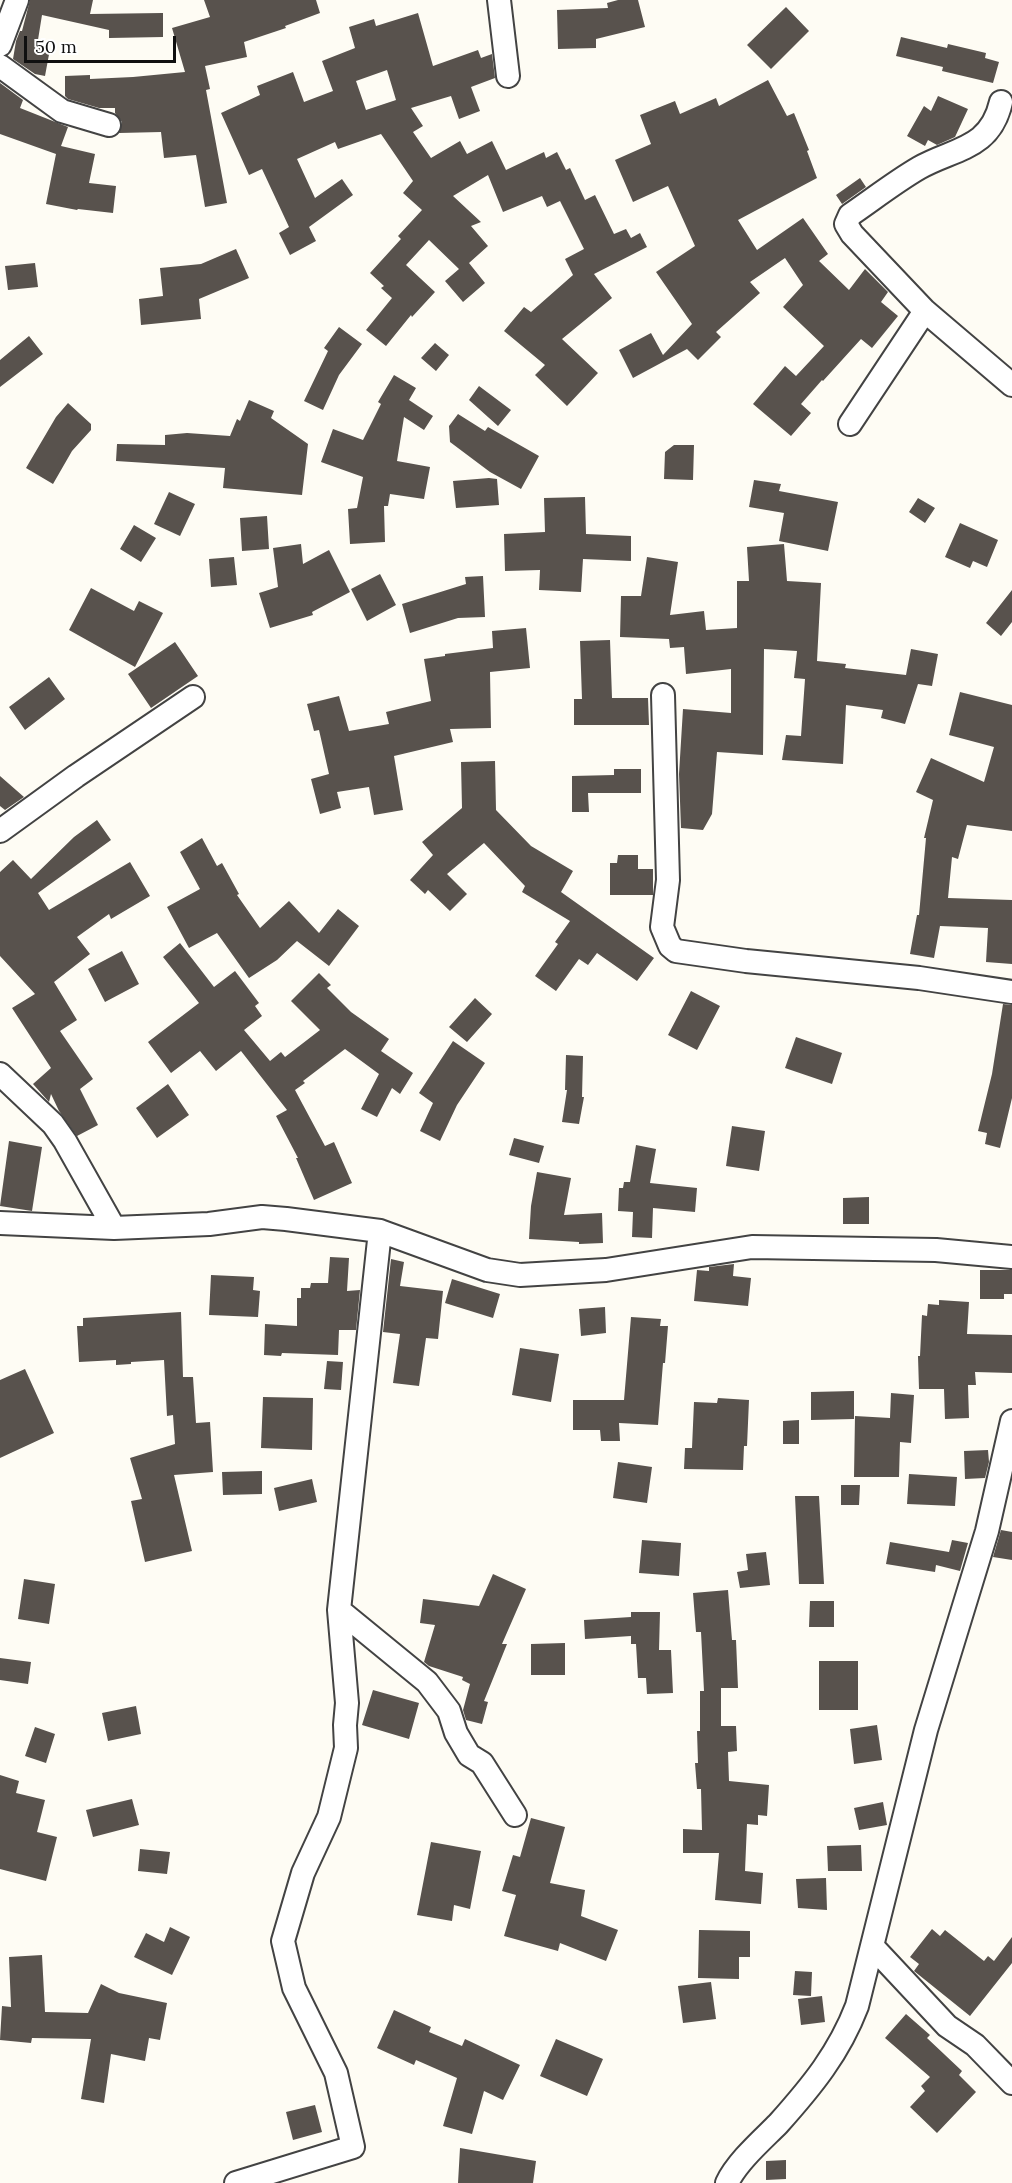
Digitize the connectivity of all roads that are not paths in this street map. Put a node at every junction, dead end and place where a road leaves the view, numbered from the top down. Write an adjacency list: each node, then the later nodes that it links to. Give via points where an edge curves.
1 (17, 0): 3 (street)
2 (499, 0): 5 (street)
3 (0, 45)
4 (0, 66): 7 (street, via 62,111)
5 (508, 76)
6 (1001, 102): 8 (street, via 993,124 976,143 920,167 850,215 846,224)
7 (109, 125)
8 (925, 311): 9 (street); 10 (street)
9 (1012, 385)
10 (850, 424)
11 (663, 695): 14 (street, via 668,880 662,927 670,946 676,951 746,961 919,978)
12 (193, 698): 13 (street)
13 (0, 831)
14 (1012, 992)
15 (0, 1074): 17 (street, via 65,1140)
16 (0, 1224): 17 (street)
17 (114, 1228): 18 (street, via 209,1224 262,1217)
18 (380, 1231): 19 (street, via 487,1269 520,1275 606,1270 752,1247 936,1250); 21 (street)
19 (1012, 1257)
20 (1012, 1421): 23 (street, via 987,1531 926,1730)
21 (339, 1610): 22 (street, via 427,1682 449,1711 456,1734 469,1755 483,1763); 25 (street, via 347,1703 346,1748 329,1817 303,1872 283,1941 294,1988 336,2073 353,2147)
22 (515, 1815)
23 (873, 1947): 24 (street, via 947,2026 975,2045); 26 (street, via 846,2035 805,2094 734,2168)
24 (1012, 2083)
25 (236, 2183)
26 (727, 2183)

